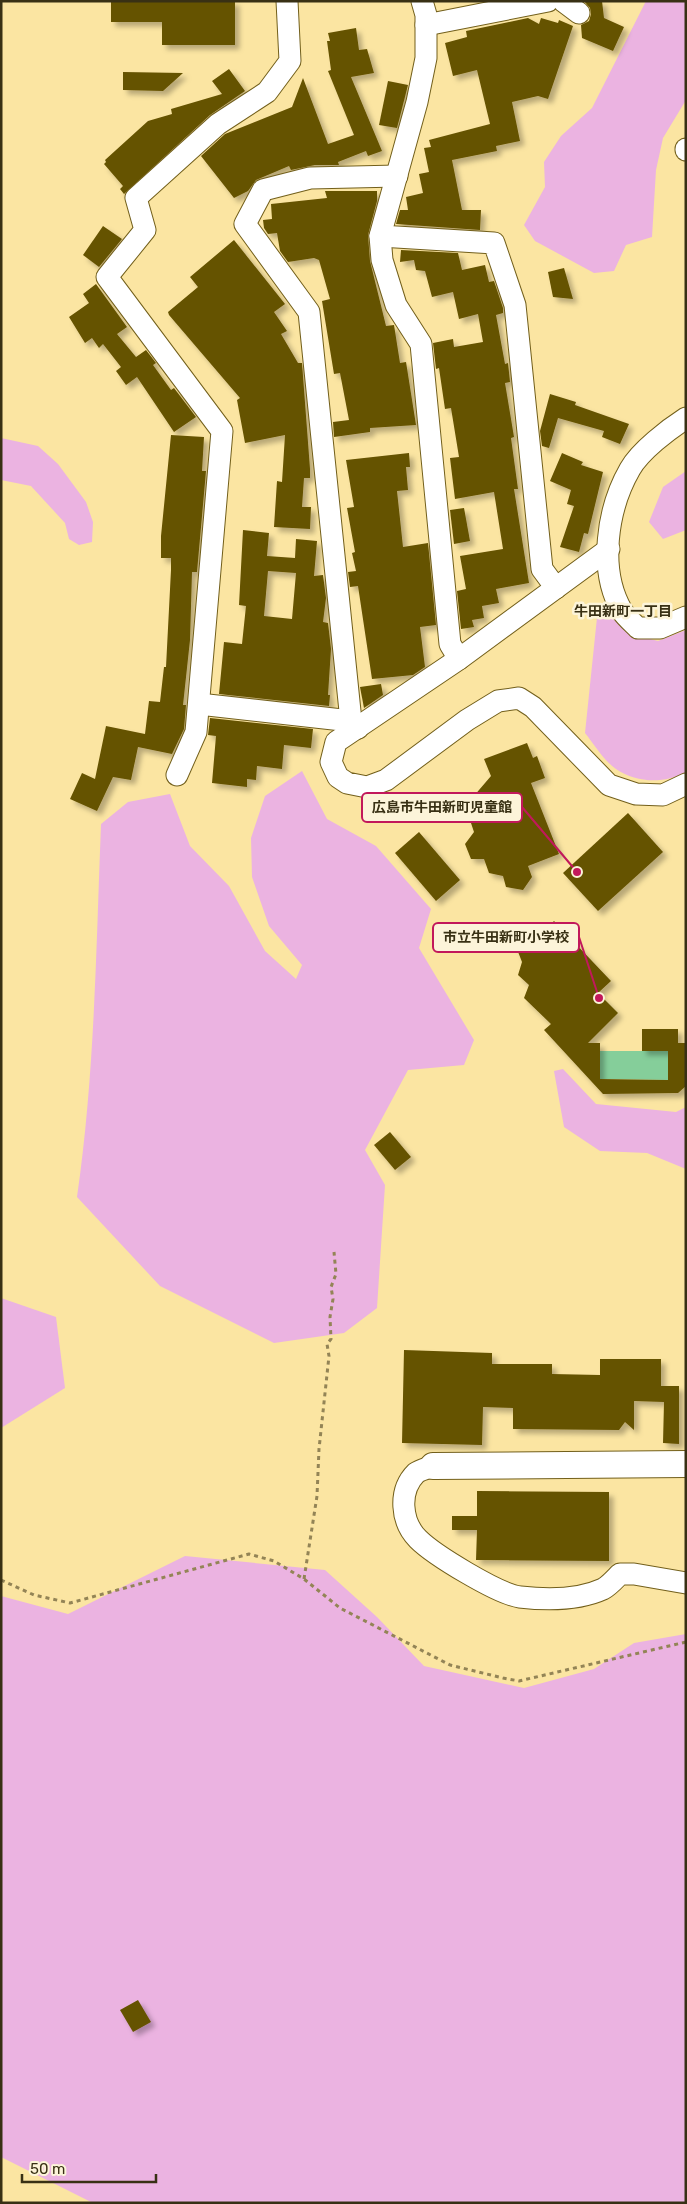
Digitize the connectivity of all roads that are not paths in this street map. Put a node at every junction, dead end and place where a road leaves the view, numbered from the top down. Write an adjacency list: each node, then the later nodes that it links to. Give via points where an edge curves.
1 (287, 1): 12 (street, via 290,61 267,92 218,124 136,198 145,230 107,277 222,431)
2 (422, 1): 4 (street)
3 (548, 1): 4 (street)
4 (426, 25): 5 (street, via 426,58)
5 (397, 176): 6 (street); 13 (street, via 310,178 263,190 245,224 308,312)
6 (380, 236): 9 (street, via 494,243 515,305 542,569); 11 (street, via 382,260 396,305 421,344 450,644)
7 (686, 418): 8 (street, via 666,431 631,467 613,507)
8 (609, 549): 9 (street); 10 (street, via 612,582 623,612 638,628 660,628)
9 (556, 588): 11 (street)
10 (686, 617)
11 (459, 659): 13 (street)
12 (198, 704): 13 (street); 14 (street, via 196,732)
13 (354, 725): 15 (street, via 336,742 331,762 338,777 347,783 367,787 386,780 498,701 519,698 533,706 609,785 636,794 663,795)
14 (177, 775)
15 (686, 784)
16 (686, 1464): 17 (street)
17 (433, 1466): 18 (street, via 417,1472 406,1487 405,1515 417,1538 462,1572 518,1597 577,1597 604,1589 620,1574)
18 (686, 1583)

